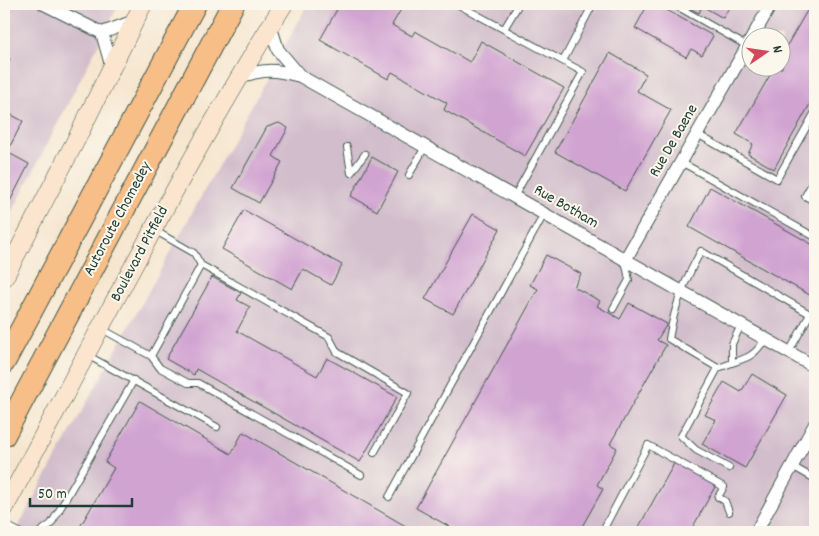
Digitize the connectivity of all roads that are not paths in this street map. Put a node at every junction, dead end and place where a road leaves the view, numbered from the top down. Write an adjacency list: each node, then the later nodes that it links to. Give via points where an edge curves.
1 (44, 4): 16 (street)
2 (143, 4): 12 (main road)
3 (195, 4): 47 (highway, Autoroute Chomedey)
4 (233, 4): 54 (highway, Autoroute Chomedey)
5 (284, 4): 13 (main road, Boulevard Pitfield)
6 (457, 4): 15 (lane)
7 (519, 4): 15 (lane)
8 (582, 4): 11 (lane)
9 (673, 4): 17 (lane)
10 (770, 4): 14 (street, Rue De Baene)
11 (592, 6): 19 (lane)
12 (134, 22): 16 (street); 20 (main road)
13 (270, 25): 21 (street, Rue Botham, via 278,50); 22 (main road, Boulevard Pitfield)
14 (757, 28)
15 (504, 29): 19 (lane)
16 (102, 32): 20 (street)
17 (742, 36)
18 (742, 54): 24 (street, Rue De Baene)
19 (563, 60): 31 (lane, via 583,72)
20 (112, 68): 38 (main road)
21 (300, 76): 22 (street, Rue Botham, via 267,70); 26 (street, Rue Botham)
22 (238, 77): 34 (main road, Boulevard Pitfield)
23 (815, 112): 24 (lane, via 777,179)
24 (696, 134): 28 (street, Rue De Baene)
25 (347, 147): 27 (lane, via 351,173)
26 (426, 147): 29 (lane); 31 (street, Rue Botham)
27 (365, 154)
28 (681, 162): 35 (lane); 36 (street, Rue De Baene)
29 (409, 175)
30 (815, 178): 32 (lane, via 805,196)
31 (514, 197): 33 (street, Rue Botham)
32 (815, 202)
33 (544, 214): 36 (street, Rue Botham); 60 (lane)
34 (153, 229): 37 (lane, via 194,253); 42 (main road, Boulevard Pitfield)
35 (815, 237)
36 (625, 260): 39 (street, Rue Botham); 40 (lane, via 629,280)
37 (201, 265): 46 (lane); 55 (lane, via 329,337 337,352 408,393)
38 (4, 278)
39 (681, 291): 41 (street, Rue Botham); 44 (lane, via 701,251 810,314); 50 (lane, via 669,339)
40 (612, 309)
41 (741, 325): 43 (street, Rue Botham); 48 (lane, via 732,344)
42 (101, 328): 45 (main road, Boulevard Pitfield); 46 (lane)
43 (765, 338): 44 (street, Rue Botham); 48 (lane, via 754,355)
44 (789, 352): 49 (street, Rue Botham)
45 (86, 355): 51 (lane); 61 (main road, Boulevard Pitfield)
46 (151, 356): 58 (lane, via 160,368 188,383 198,383)
47 (4, 362)
48 (732, 363): 50 (lane)
49 (815, 367)
50 (718, 368): 57 (lane, via 681,436 696,450)
51 (134, 380): 53 (lane); 65 (lane, via 54,519)
52 (815, 424): 56 (street)
53 (218, 427)
54 (4, 435)
55 (374, 453)
56 (792, 466): 59 (lane); 67 (street)
57 (729, 468)
58 (361, 475)
59 (815, 479)
60 (389, 497)
61 (4, 509)
62 (729, 512): 66 (lane, via 725,501 718,497 724,487 648,445)
63 (4, 524): 64 (lane)
64 (20, 532)
65 (40, 532)
66 (602, 532)
67 (756, 532)

